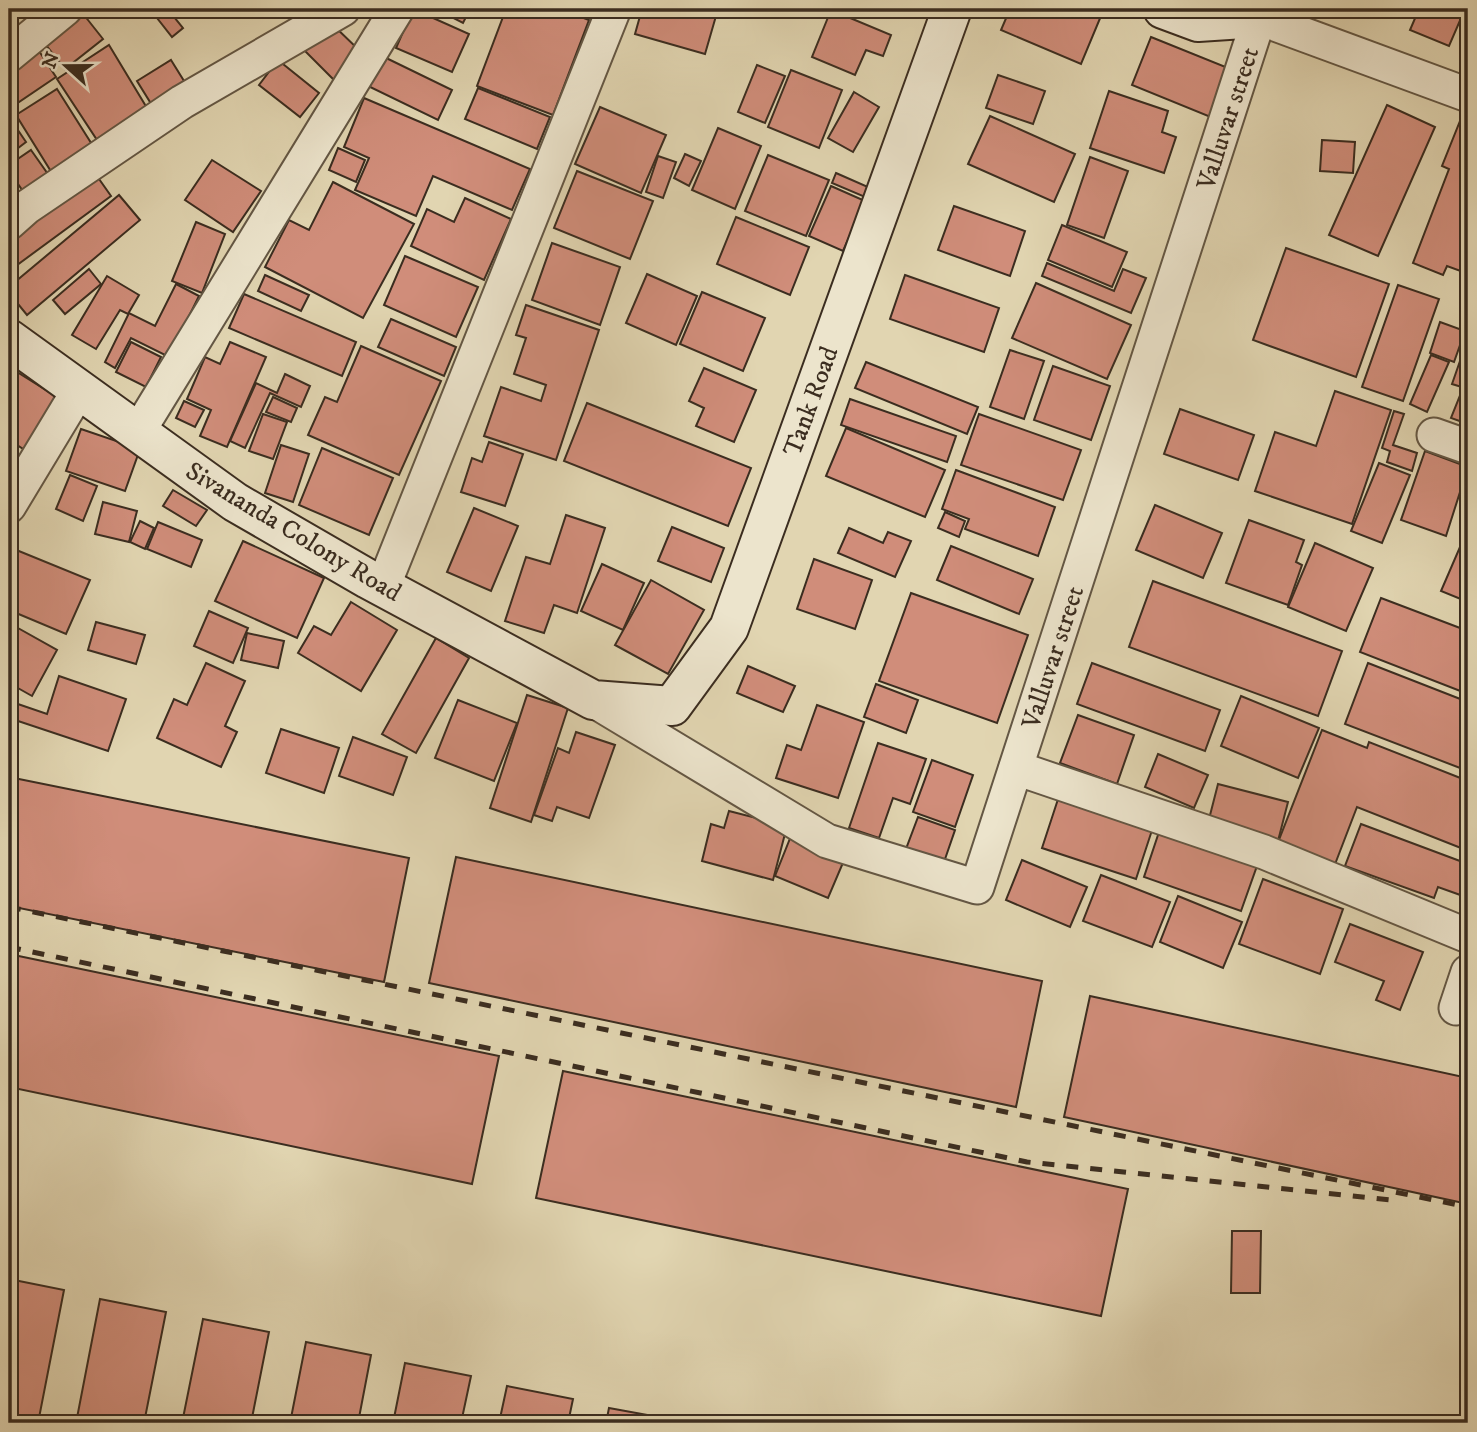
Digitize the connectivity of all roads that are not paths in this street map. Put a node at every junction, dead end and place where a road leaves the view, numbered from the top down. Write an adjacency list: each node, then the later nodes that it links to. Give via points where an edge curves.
1 (65, 9): 8 (street)
2 (343, 9): 10 (street, via 182,102 27,206)
3 (397, 9): 13 (street)
4 (614, 9): 17 (street)
5 (952, 9): 18 (main road, Tank Road, via 729,628 672,706)
6 (1163, 9): 7 (main road, via 1198,22)
7 (1262, 13): 9 (street); 19 (street, Valluvar street)
8 (9, 55)
9 (1468, 95)
10 (9, 223)
11 (9, 339): 12 (main road, Sivananda Colony Road)
12 (79, 390): 13 (main road, Sivananda Colony Road); 16 (street)
13 (138, 432): 17 (main road, Sivananda Colony Road, via 235,502)
14 (1434, 435): 15 (street)
15 (1468, 447)
16 (9, 506)
17 (383, 587): 18 (main road, Sivananda Colony Road)
18 (593, 699): 19 (street, Valluvar street, via 827,841 978,887)
19 (1016, 768): 20 (street, via 1264,852)
20 (1468, 936)
21 (1468, 972): 22 (street)
22 (1456, 1008)

